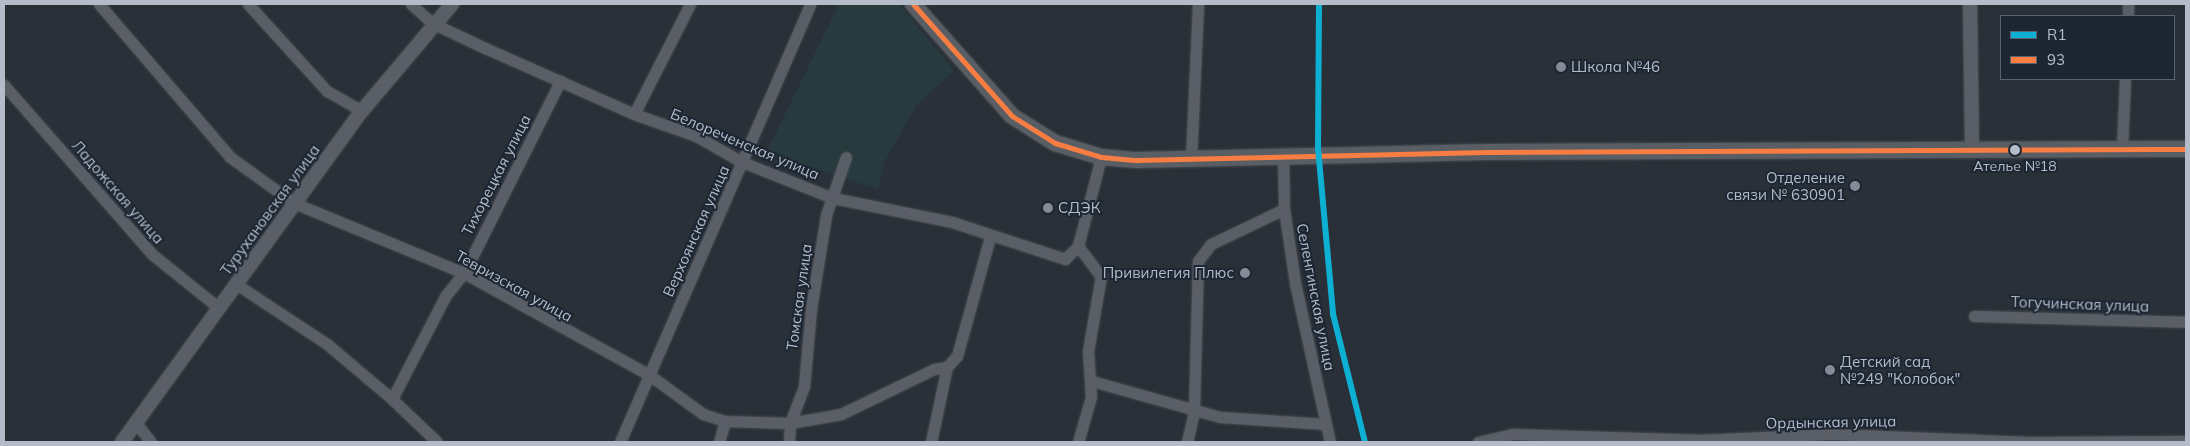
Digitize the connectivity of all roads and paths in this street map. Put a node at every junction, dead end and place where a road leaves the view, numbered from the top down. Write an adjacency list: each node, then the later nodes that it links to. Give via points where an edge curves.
1 (99, 4): 25 (street, Тевризская улица, via 230,157)
2 (248, 4): 14 (street, via 327,91)
3 (411, 4): 10 (street, Белореченская улица)
4 (452, 4): 10 (street, Турухановская улица)
5 (690, 4): 15 (street)
6 (810, 4): 23 (street, Верхоянская улица)
7 (914, 4): 21 (main road, via 1012,116 1042,137)
8 (1198, 4): 22 (street)
9 (1970, 4): 18 (street)
10 (432, 23): 12 (street, Белореченская улица); 14 (street, Турухановская улица)
11 (2125, 80): 16 (street)
12 (560, 81): 15 (street, Белореченская улица); 29 (street, Тихорецкая улица)
13 (4, 85): 31 (street, Ладожская улица, via 153,255)
14 (362, 111): 25 (street, Турухановская улица)
15 (634, 114): 23 (street, Белореченская улица, via 696,136)
16 (2122, 148): 17 (main road); 18 (main road)
17 (2186, 149)
18 (1972, 151): 19 (main road)
19 (1283, 155): 22 (main road); 26 (street, Селенгинская улица)
20 (846, 157): 24 (street, Томская улица)
21 (1101, 157): 22 (main road); 28 (street)
22 (1191, 159)
23 (742, 162): 24 (street, Белореченская улица); 35 (street, Верхоянская улица)
24 (833, 198): 27 (street, Белореченская улица, via 952,222); 40 (street, Томская улица, via 811,309 804,387)
25 (294, 203): 29 (street, Тевризская улица); 30 (street, Турухановская улица)
26 (1284, 209): 38 (street, via 1212,244 1198,261); 42 (street, Селенгинская улица)
27 (990, 237): 28 (street, Белореченская улица, via 1066,259); 34 (street, via 956,356)
28 (1078, 246): 36 (street, via 1101,276 1088,351)
29 (464, 273): 35 (street, Тевризская улица); 37 (street, Тихорецкая улица, via 446,295)
30 (236, 284): 31 (street, Турухановская улица); 37 (street, via 327,344)
31 (219, 308): 41 (street, Турухановская улица)
32 (1974, 316): 33 (street, Тогучинская улица)
33 (2186, 322)
34 (947, 368): 40 (street, Тевризская улица, via 934,369 841,414); 52 (street)
35 (648, 374): 39 (street, Тевризская улица, via 703,414); 49 (street, Верхоянская улица)
36 (1092, 382): 38 (street); 53 (street)
37 (392, 399): 48 (street)
38 (1194, 411): 42 (street, via 1220,417); 54 (street)
39 (725, 421): 40 (street, Тевризская улица); 50 (street)
40 (790, 422): 51 (street, Томская улица)
41 (136, 423): 46 (street, Турухановская улица); 47 (street)
42 (1326, 424): 55 (street, Селенгинская улица)
43 (1831, 438): 44 (street, Ордынская улица); 57 (street, Ордынская улица)
44 (1699, 441): 56 (street, Ордынская улица, via 1513,434)
45 (2186, 441): 57 (street, Ордынская улица)
46 (122, 442)
47 (151, 442)
48 (437, 442)
49 (620, 442)
50 (719, 442)
51 (789, 442)
52 (932, 442)
53 (1078, 442)
54 (1187, 442)
55 (1330, 442)
56 (1478, 442)
57 (2122, 442)

